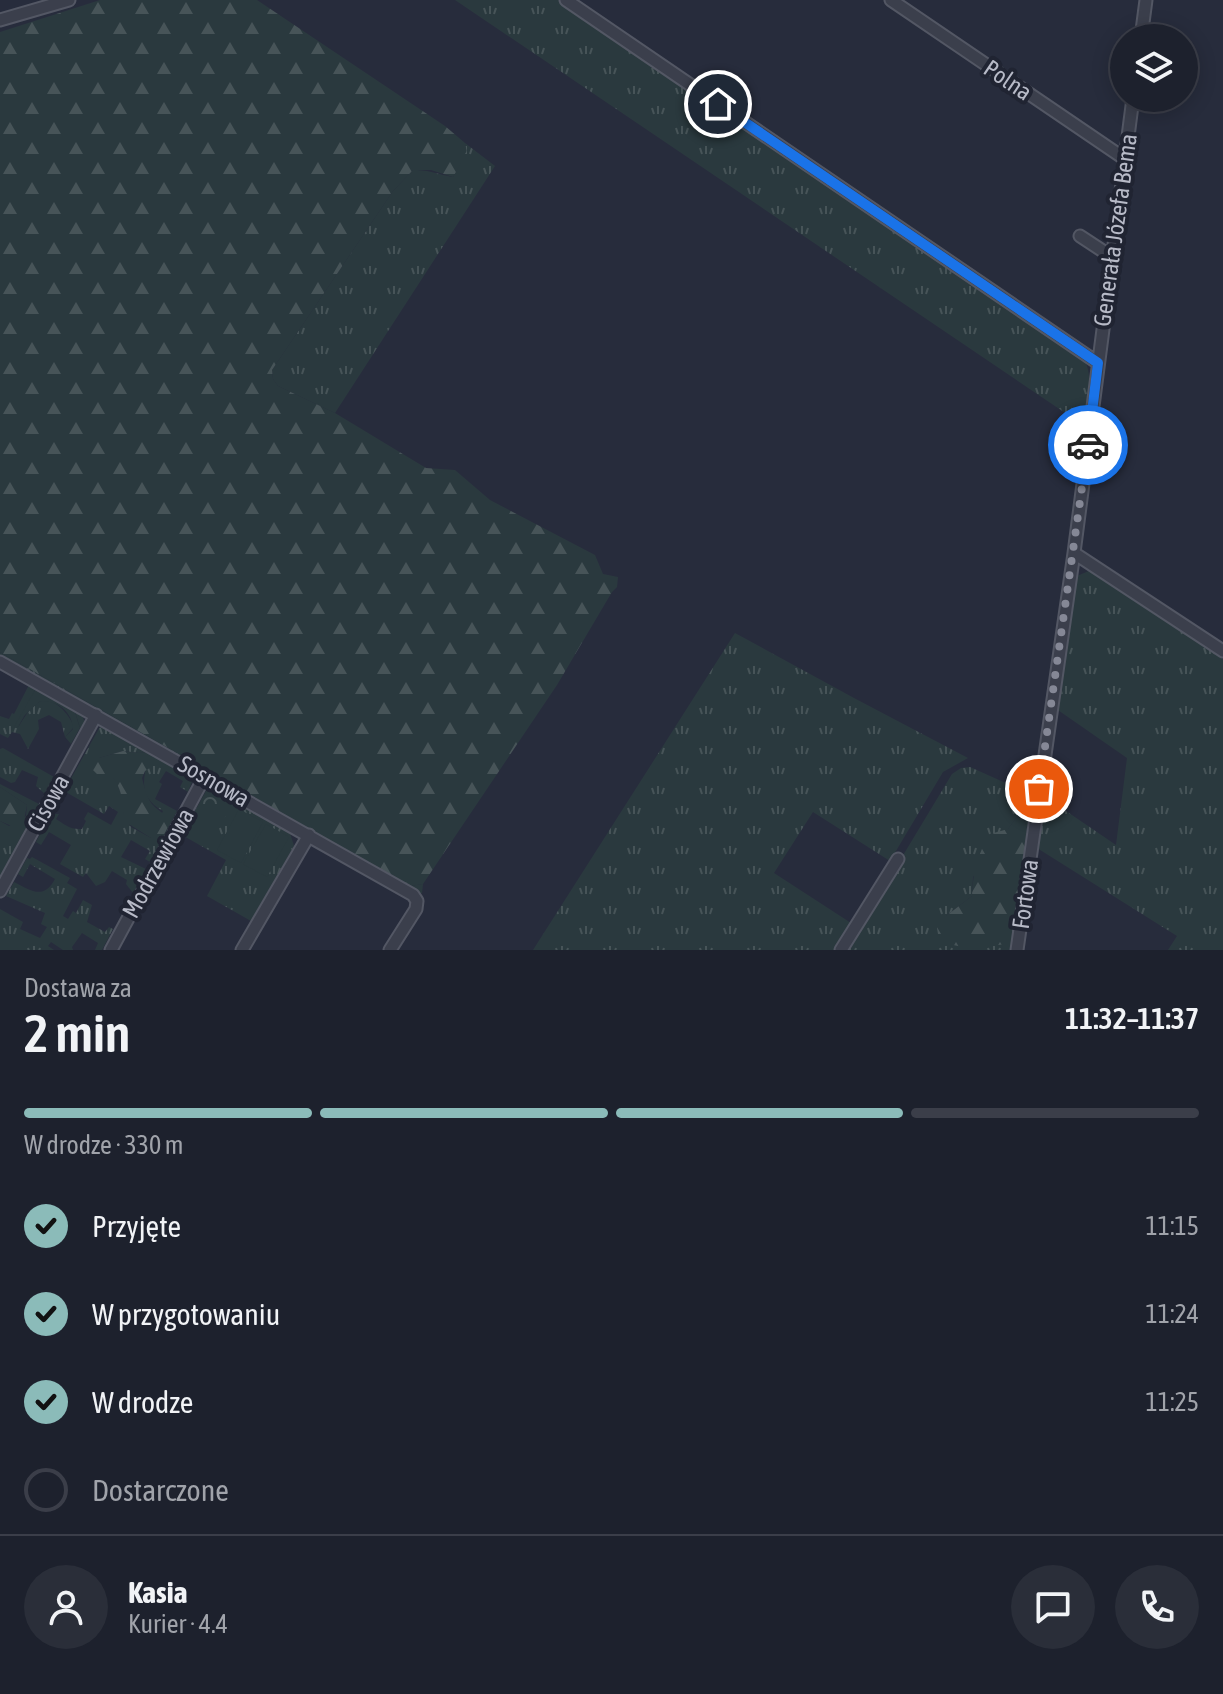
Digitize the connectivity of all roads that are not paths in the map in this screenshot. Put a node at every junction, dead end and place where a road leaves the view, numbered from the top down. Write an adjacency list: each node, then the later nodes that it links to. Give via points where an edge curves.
1 (69, 0): 5 (street)
2 (566, 0): 11 (street)
3 (891, 0): 8 (street, Polna)
4 (1146, 0): 6 (street)
5 (0, 20)
6 (1143, 24)
7 (1131, 112): 8 (street, Generała Józefa Bema)
8 (1125, 159): 10 (street, Generała Józefa Bema)
9 (1080, 236): 10 (street)
10 (1112, 257): 11 (street, Generała Józefa Bema)
11 (1098, 363): 12 (street, Generała Józefa Bema)
12 (1074, 553): 13 (street); 24 (street, Fortowa)
13 (1223, 651)
14 (0, 662): 15 (street, Sosnowa)
15 (96, 715): 16 (street, Sosnowa); 19 (street, Cisowa)
16 (205, 776): 17 (street, Sosnowa); 20 (street, Modrzewiowa)
17 (309, 835): 21 (street); 22 (street, Sosnowa, via 413,895 416,909)
18 (898, 859): 23 (street)
19 (0, 891)
20 (111, 950)
21 (242, 950)
22 (390, 950)
23 (841, 950)
24 (1017, 950)

